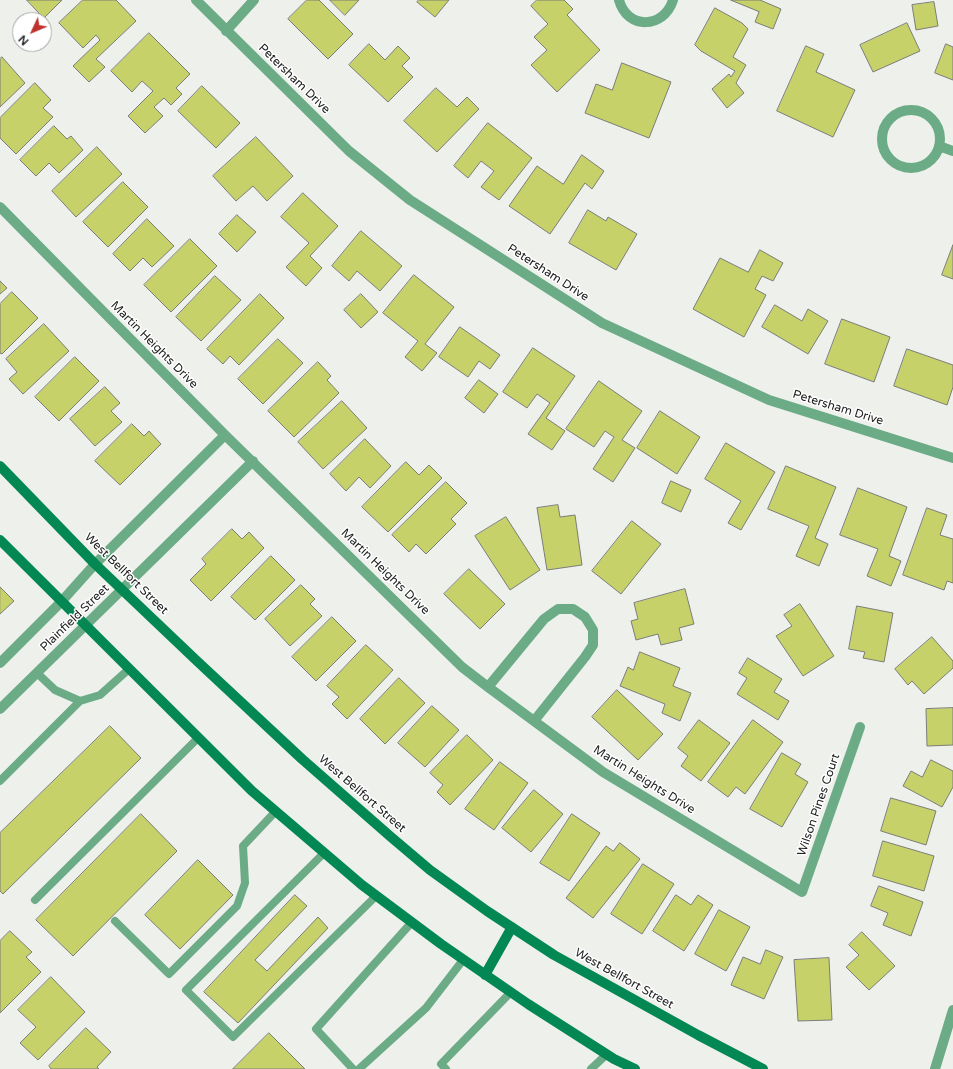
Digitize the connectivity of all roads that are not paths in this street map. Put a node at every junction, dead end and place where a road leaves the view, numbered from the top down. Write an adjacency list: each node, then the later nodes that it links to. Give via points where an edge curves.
1 (196, 0): 5 (street, Petersham Drive)
2 (254, 0): 5 (street)
3 (619, 0): 4 (street, via 625,14 641,22 650,22 665,14)
4 (673, 0)
5 (226, 31): 10 (street, Petersham Drive, via 349,151 410,200 602,323 768,400)
6 (939, 146): 6 (street, via 935,156 919,167 899,166 884,152 881,133 884,124 898,111 917,110 926,113 938,128); 7 (street)
7 (953, 151)
8 (0, 207): 9 (street, Martin Heights Drive)
9 (225, 435): 11 (street, Martin Heights Drive); 14 (street, Plainfield Street)
10 (953, 458)
11 (252, 461): 15 (street, Plainfield Street); 21 (street, Martin Heights Drive, via 462,667)
12 (0, 466): 14 (main road, West Bellfort Street)
13 (0, 540): 16 (main road)
14 (95, 564): 15 (main road, West Bellfort Street); 16 (street, Plainfield Street)
15 (122, 590): 17 (street, Plainfield Street); 35 (main road, West Bellfort Street, via 296,754 390,837 430,870)
16 (61, 602): 17 (main road); 18 (street, Plainfield Street)
17 (85, 626): 19 (main road); 20 (street, Plainfield Street)
18 (0, 663)
19 (129, 669): 22 (lane, via 100,695); 26 (main road)
20 (37, 673): 22 (lane, via 55,690); 23 (street, Plainfield Street)
21 (488, 687): 24 (street, Martin Heights Drive); 24 (street, via 544,619 558,609 573,609 586,617 593,630 592,645)
22 (80, 702): 27 (lane)
23 (0, 710)
24 (534, 721): 30 (street, Martin Heights Drive, via 603,772)
25 (860, 727): 30 (street, Wilson Pines Court)
26 (198, 738): 28 (main road); 32 (lane)
27 (0, 781)
28 (276, 812): 29 (main road); 33 (lane, via 243,846 245,883 237,906 169,974)
29 (324, 853): 31 (main road); 31 (lane, via 186,990 233,1037)
30 (802, 892)
31 (376, 896): 34 (main road)
32 (35, 900)
33 (115, 921)
34 (412, 922): 36 (main road); 42 (lane, via 316,1029)
35 (512, 927): 37 (main road); 46 (main road, West Bellfort Street, via 560,958)
36 (463, 960): 37 (main road); 43 (lane, via 426,1008)
37 (485, 975): 38 (main road)
38 (511, 992): 40 (main road); 41 (lane)
39 (953, 1010): 47 (street)
40 (607, 1054): 44 (lane); 45 (main road)
41 (441, 1067)
42 (353, 1069)
43 (360, 1069)
44 (591, 1069)
45 (635, 1069)
46 (763, 1069)
47 (935, 1069)

